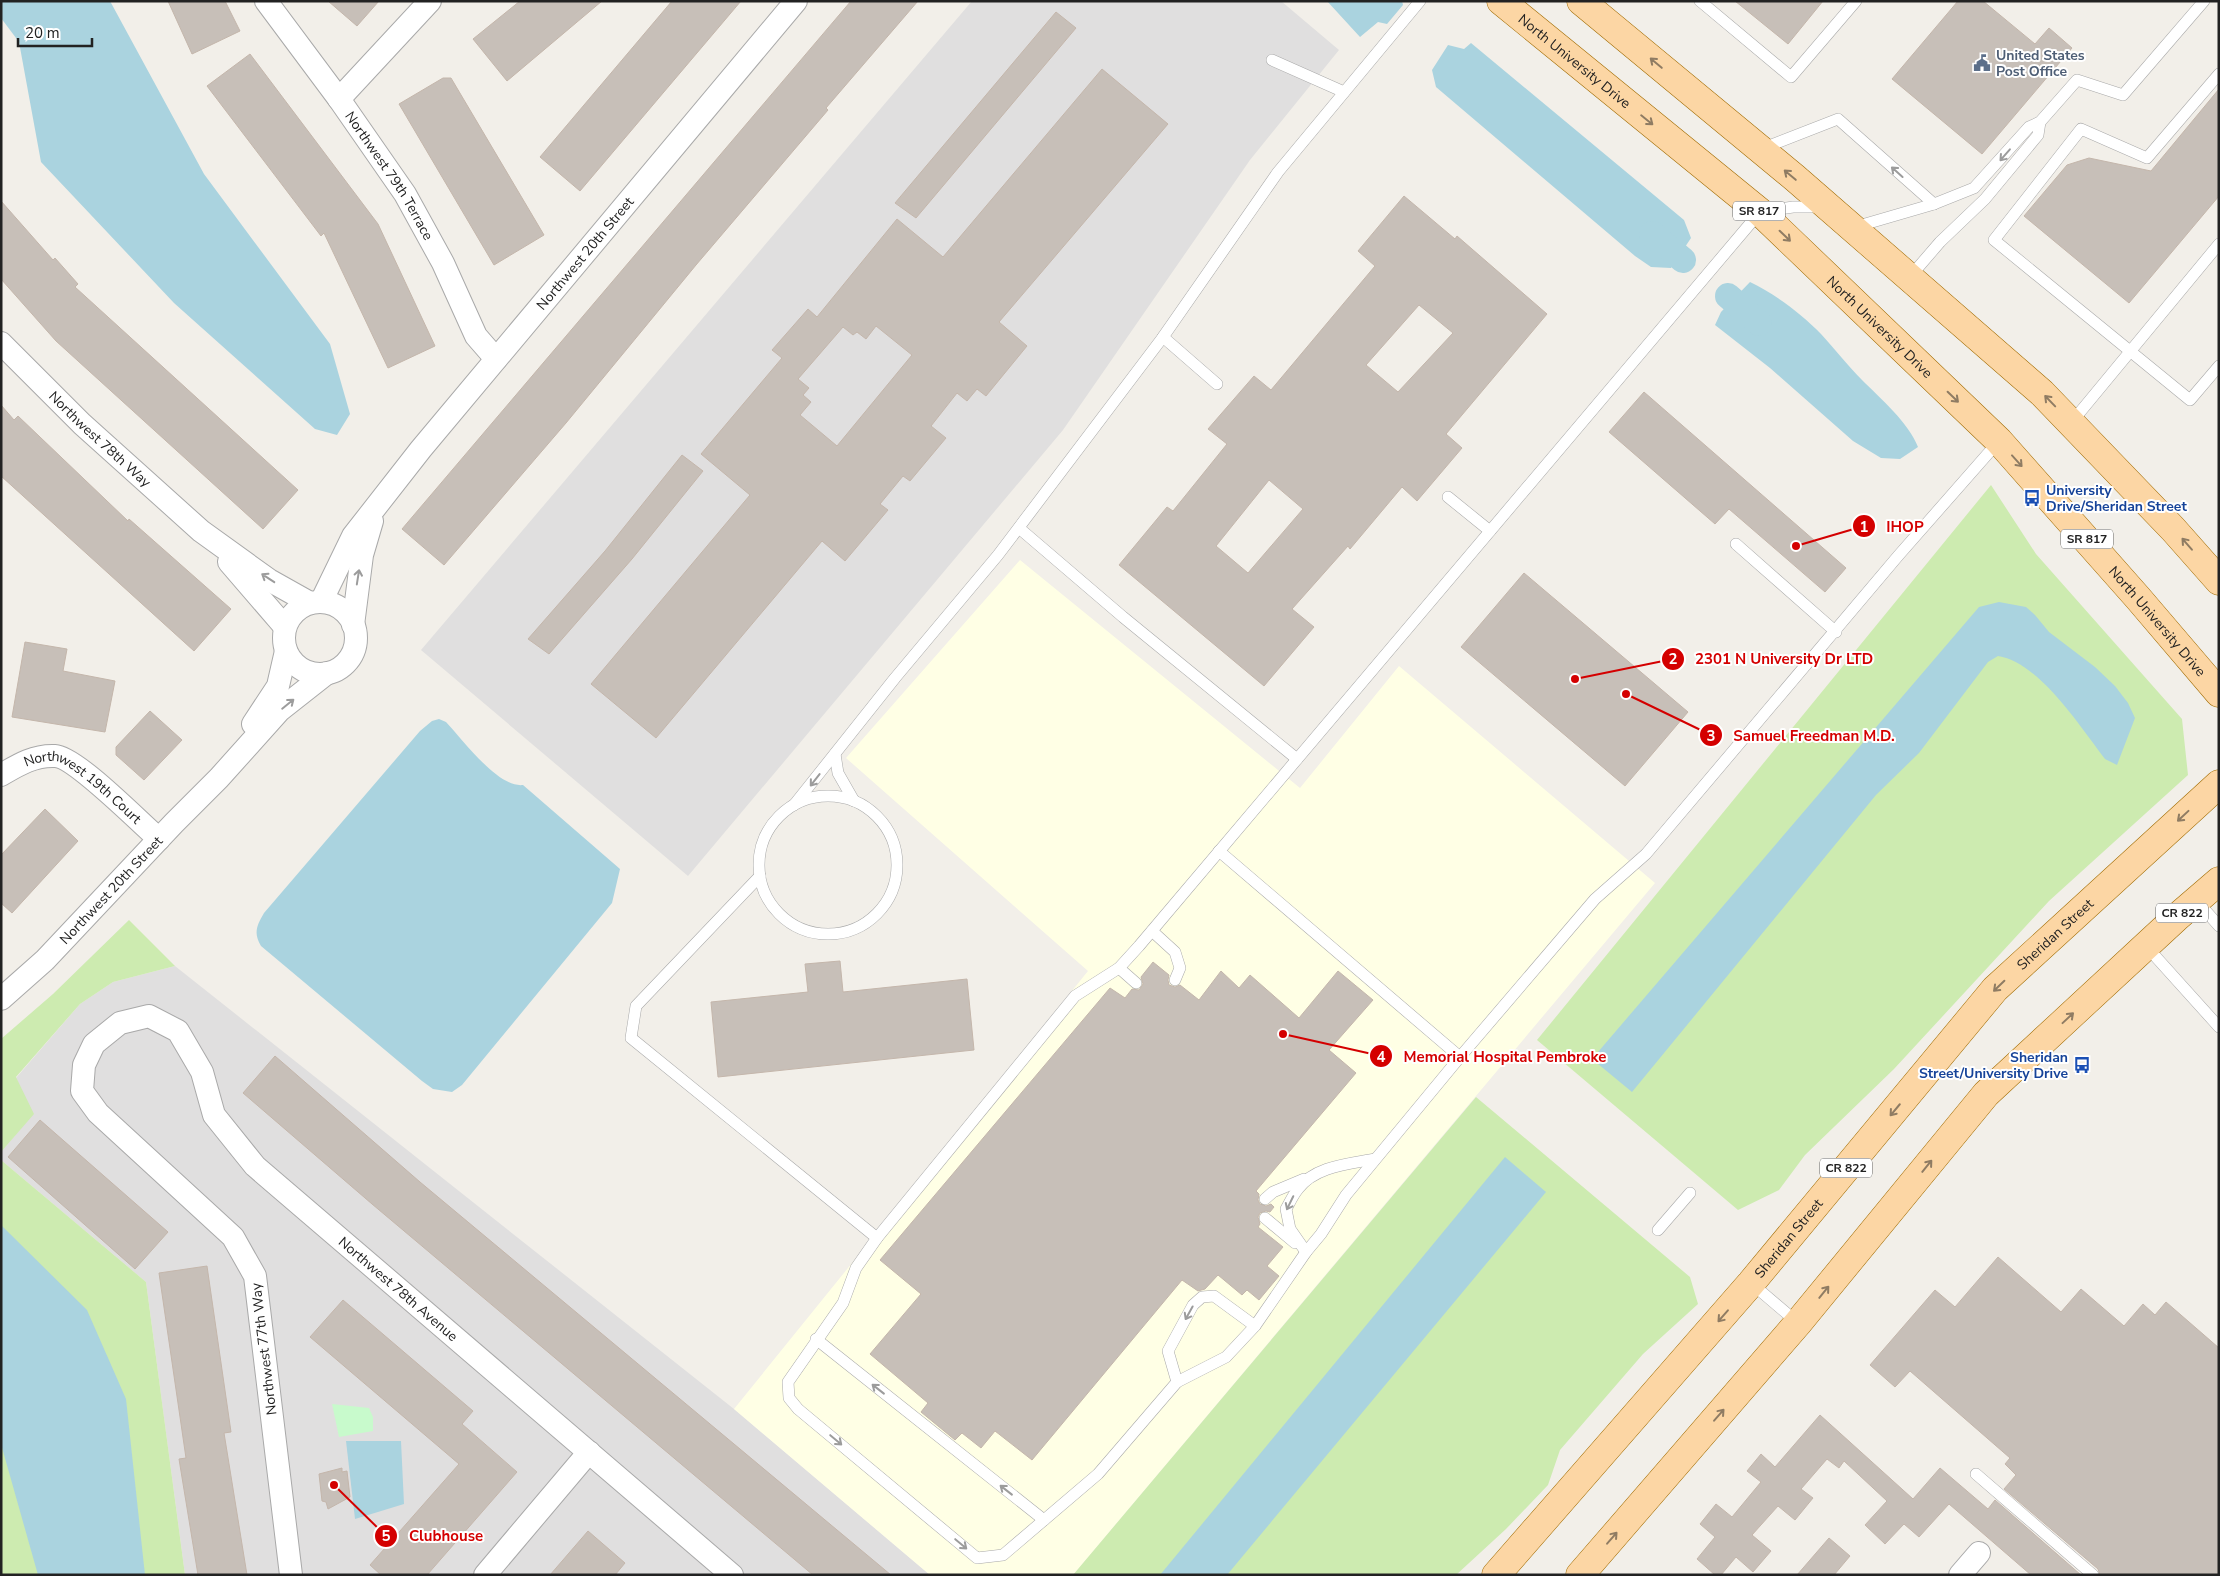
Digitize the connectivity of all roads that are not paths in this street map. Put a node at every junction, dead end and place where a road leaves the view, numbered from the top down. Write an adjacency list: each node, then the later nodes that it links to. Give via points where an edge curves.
1 (266, 1): 13 (street, Northwest 79th Terrace)
2 (430, 1): 13 (street)
3 (796, 1): 25 (street, Northwest 20th Street)
4 (1420, 1): 12 (lane)
5 (1501, 1): 18 (main road, North University Drive / SR 817, one-way to 18)
6 (1581, 1): 15 (main road, one-way to 6)
7 (1700, 1): 8 (lane, via 1791,77)
8 (1856, 1)
9 (2204, 1): 14 (lane, via 2122,95 2077,80)
10 (1272, 60): 12 (lane)
11 (2219, 74): 24 (lane, via 2147,158 2081,129 1994,240)
12 (1344, 92): 22 (lane, via 1278,172)
13 (339, 99): 25 (street, Northwest 79th Terrace, via 405,194 443,263 476,336)
14 (2040, 122): 16 (lane, one-way to 16, via 2029,127 1974,188); 21 (lane, via 2038,135 1991,192)
15 (1760, 149): 16 (lane, one-way to 15, via 1838,119); 17 (main road, one-way to 15)
16 (1934, 204): 19 (lane)
17 (1827, 206): 18 (lane); 19 (main road)
18 (1760, 212): 29 (main road, North University Drive / SR 817, one-way to 29); 34 (lane)
19 (1852, 228): 21 (main road)
20 (2219, 244): 24 (lane)
21 (1909, 278): 28 (main road, one-way to 21, via 2042,393)
22 (1163, 338): 27 (lane); 32 (lane)
23 (1, 343): 33 (street, Northwest 78th Way, via 82,424)
24 (2131, 351): 26 (lane, via 2190,400); 28 (lane)
25 (496, 359): 31 (street, Northwest 20th Street, via 421,448)
26 (2219, 366)
27 (1217, 384)
28 (2071, 423): 36 (main road, one-way to 28)
29 (1999, 441): 40 (lane); 43 (main road, North University Drive / SR 817, one-way to 43)
30 (1448, 497): 34 (lane)
31 (376, 508): 37 (street, Northwest 20th Street, via 353,536); 38 (street, Northwest 20th Street, one-way to 31, via 362,555)
32 (1019, 528): 44 (lane); 45 (lane, via 1122,617)
33 (201, 531): 37 (street, Northwest 78th Way, one-way to 33, via 269,580); 39 (street, Northwest 78th Way)
34 (1490, 531): 45 (lane)
35 (1736, 544): 40 (lane)
36 (2219, 581)
37 (315, 602): 38 (street, via 342,609); 39 (street, via 299,608)
38 (353, 625): 42 (street, via 356,638 348,660)
39 (285, 627): 41 (street)
40 (1836, 632): 65 (lane, via 1646,854 1595,899)
41 (286, 652): 42 (street, via 303,670 314,674); 47 (street, Northwest 20th Street, via 278,686)
42 (327, 673): 47 (street, Northwest 20th Street, one-way to 42, via 280,710)
43 (2219, 693)
44 (835, 754): 49 (lane, via 838,774); 50 (lane, one-way to 50)
45 (1297, 759): 52 (lane)
46 (1, 775): 51 (street, Northwest 19th Court, via 27,760 56,756 73,764)
47 (219, 778): 51 (street, Northwest 20th Street)
48 (2219, 784): 74 (main road, Sheridan Street / CR 822, one-way to 74, via 1995,989)
49 (854, 801): 50 (lane, via 818,797); 53 (lane, via 870,810 883,824 893,840 897,856 897,874 892,890 881,910 864,925 843,933 820,934 799,928 780,916 771,904)
50 (794, 805): 53 (lane, via 768,832 760,854)
51 (158, 839): 62 (street, Northwest 20th Street, via 45,960)
52 (1219, 851): 57 (lane); 65 (lane)
53 (760, 876): 72 (lane, via 636,1006 631,1038)
54 (2219, 881): 55 (main road, CR 822)
55 (2196, 900): 56 (lane); 58 (main road, CR 822)
56 (2219, 926)
57 (1152, 931): 59 (lane); 60 (lane, via 1176,952 1180,968)
58 (2146, 946): 63 (lane); 75 (main road, CR 822, one-way to 58, via 1986,1094)
59 (1119, 968): 61 (lane); 72 (lane, via 1075,996)
60 (1175, 980)
61 (1136, 983)
62 (1, 999)
63 (2219, 1027)
64 (94, 1044): 79 (street, Northwest 78th Avenue, via 120,1023 149,1016 178,1032 202,1072 214,1115 255,1166); 83 (street, Northwest 77th Way, via 84,1065 82,1091 98,1113 233,1237 255,1276)
65 (1460, 1057): 66 (lane)
66 (1375, 1159): 67 (lane); 73 (lane)
67 (1313, 1175): 69 (lane, via 1272,1192); 73 (lane, one-way to 73, via 1299,1188 1286,1209 1290,1228)
68 (1690, 1193): 71 (lane)
69 (1265, 1199)
70 (1265, 1218): 73 (lane)
71 (1658, 1230)
72 (877, 1238): 77 (lane, via 856,1268 843,1303)
73 (1306, 1252): 76 (lane)
74 (1751, 1283): 75 (lane); 86 (main road, Sheridan Street / CR 822, one-way to 86)
75 (1798, 1323): 87 (main road, CR 822, one-way to 75)
76 (1255, 1326): 78 (lane, via 1226,1357); 78 (lane, one-way to 78, via 1214,1296 1202,1297 1193,1305 1168,1351)
77 (816, 1339): 81 (lane, one-way to 77); 81 (lane, one-way to 81, via 788,1382 788,1398 977,1558 1002,1555)
78 (1177, 1382): 81 (lane, via 1098,1474)
79 (589, 1452): 84 (street); 85 (street, Northwest 78th Avenue)
80 (1976, 1474): 89 (lane)
81 (1044, 1520)
82 (1979, 1553): 88 (street)
83 (291, 1575)
84 (485, 1575)
85 (732, 1575)
86 (1496, 1575)
87 (1580, 1575)
88 (1960, 1575)
89 (2093, 1575)

